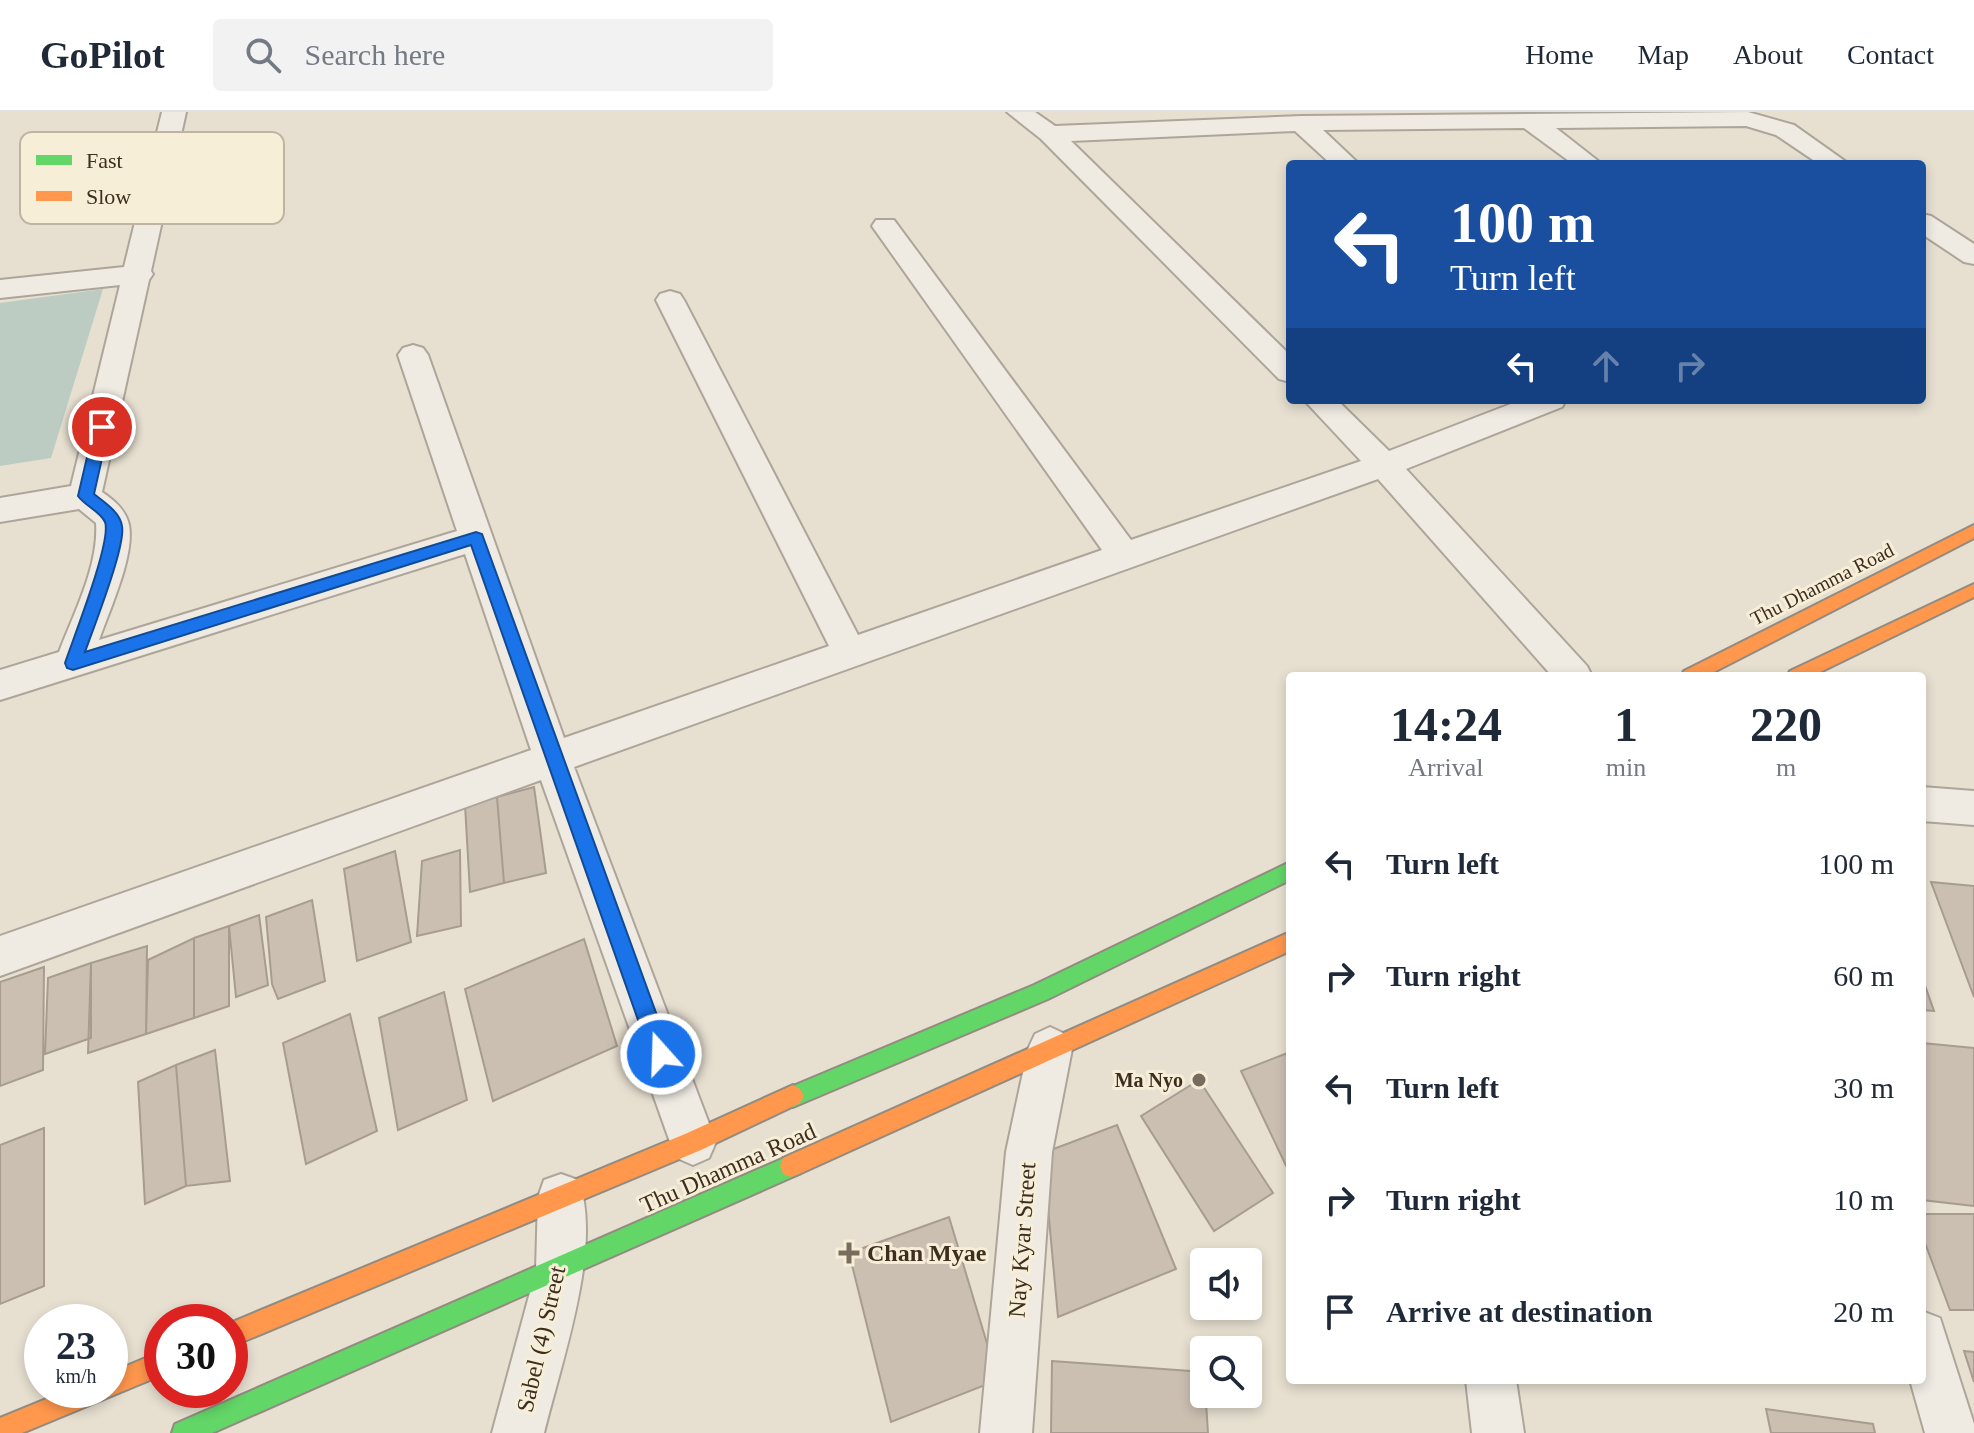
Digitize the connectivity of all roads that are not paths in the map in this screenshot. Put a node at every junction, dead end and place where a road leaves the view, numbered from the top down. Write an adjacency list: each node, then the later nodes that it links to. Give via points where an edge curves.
1 (174, 112): 5 (street)
2 (1019, 112): 6 (street)
3 (1527, 119): 4 (street); 8 (street); 9 (street, via 1759,120 1785,130)
4 (1301, 123): 6 (street); 7 (street)
5 (170, 132)
6 (1050, 134): 19 (street)
7 (1342, 160)
8 (1583, 160)
9 (1830, 160)
10 (150, 224): 15 (street)
11 (1926, 225): 13 (street)
12 (885, 226): 27 (street)
13 (1964, 250): 14 (street)
14 (1926, 255)
15 (139, 274): 16 (street); 23 (street)
16 (0, 289)
17 (670, 300): 29 (street)
18 (413, 355): 26 (street)
19 (1286, 368)
20 (1323, 404): 22 (street)
21 (1541, 404): 22 (street)
22 (1384, 465): 27 (street); 31 (street)
23 (85, 496): 24 (street); 30 (street, via 108,513 114,526)
24 (0, 510)
25 (1974, 531): 32 (main road, Thu Dhamma Road)
26 (476, 538): 30 (street); 35 (street)
27 (1124, 555): 29 (street)
28 (1974, 590): 33 (main road)
29 (850, 653): 35 (street)
30 (73, 663): 34 (street)
31 (1570, 672)
32 (1698, 672)
33 (1804, 672)
34 (0, 685)
35 (552, 758): 40 (street); 42 (street)
36 (1926, 804): 37 (street)
37 (1974, 808)
38 (1286, 873): 42 (main road, Thu Dhamma Road, via 1041,992)
39 (1286, 943): 41 (main road, Thu Dhamma Road)
40 (0, 956)
41 (1050, 1049): 44 (main road, Thu Dhamma Road); 52 (street, Nay Kyar Street, via 1029,1152)
42 (693, 1142): 43 (main road, Thu Dhamma Road)
43 (561, 1197): 44 (street, Sabel (4) Street); 45 (main road, Thu Dhamma Road)
44 (560, 1270): 50 (main road, Thu Dhamma Road); 51 (street, Sabel (4) Street)
45 (248, 1327)
46 (1926, 1349): 54 (street)
47 (1492, 1384): 53 (street)
48 (53, 1408): 49 (main road)
49 (0, 1430)
50 (184, 1433)
51 (518, 1433)
52 (1006, 1433)
53 (1498, 1433)
54 (1951, 1433)

